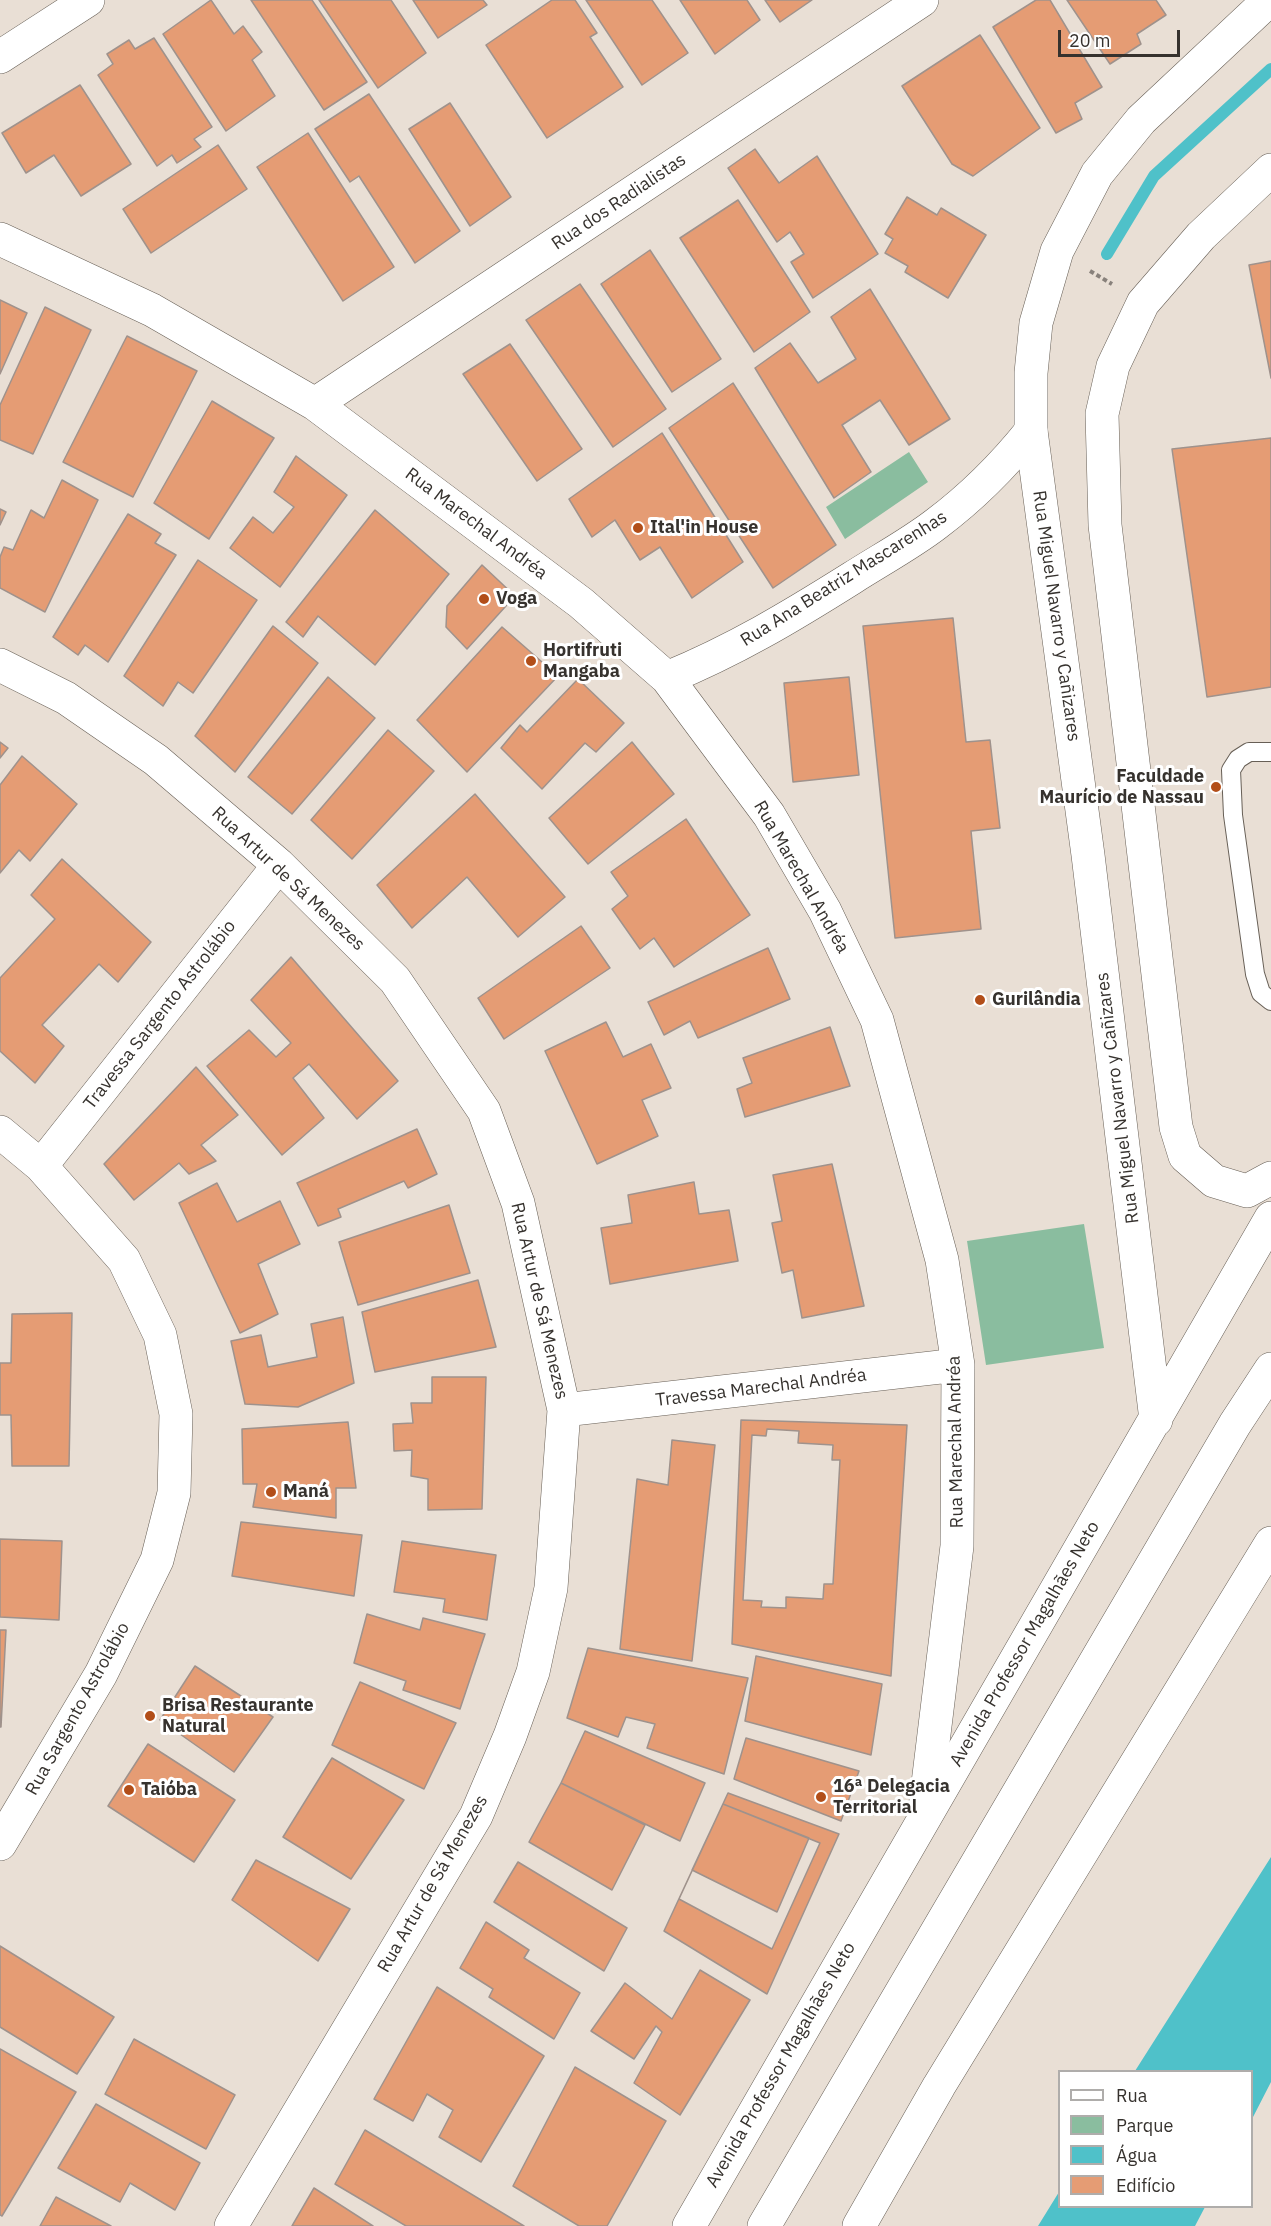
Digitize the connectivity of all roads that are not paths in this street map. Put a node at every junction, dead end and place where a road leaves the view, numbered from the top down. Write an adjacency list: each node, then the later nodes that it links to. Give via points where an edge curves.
1 (88, 0): 4 (street)
2 (922, 0): 7 (street, Rua dos Radialistas)
3 (1269, 0): 8 (street, Rua Miguel Navarro y Cañizares, via 1141,120 1098,174 1057,251 1036,323)
4 (0, 57)
5 (1271, 170): 16 (street, via 1201,236 1143,303 1113,366 1102,414 1105,525 1176,1127 1185,1156 1214,1181 1247,1191)
6 (0, 239): 7 (street, Rua Marechal Andréa, via 152,310)
7 (315, 404): 10 (street, Rua Marechal Andréa, via 581,603)
8 (1031, 431): 10 (street, Rua Ana Beatriz Mascarenhas, via 1004,465 935,525 759,636); 21 (street, Rua Miguel Navarro y Cañizares, via 1088,855)
9 (0, 665): 12 (street, Rua Artur de Sá Menezes, via 66,698 156,760)
10 (667, 678): 18 (street, Rua Marechal Andréa, via 769,815 825,911 877,1020 942,1260)
11 (1271, 752): 13 (lane, via 1249,752 1231,770 1233,814 1255,974 1261,993)
12 (279, 865): 15 (street, Travessa Sargento Astrolábio); 20 (street, Rua Artur de Sá Menezes, via 395,980 484,1111 518,1203)
13 (1271, 1001)
14 (0, 1132): 15 (street, Rua Sargento Astrolábio)
15 (41, 1166): 24 (street, Rua Sargento Astrolábio, via 124,1260 160,1335 176,1414 174,1493 158,1560 102,1674)
16 (1271, 1178)
17 (1271, 1218): 21 (street, Avenida Professor Magalhães Neto)
18 (958, 1365): 20 (street, Travessa Marechal Andréa); 23 (street, Rua Marechal Andréa, via 957,1546)
19 (1271, 1369): 27 (street)
20 (564, 1410): 25 (street, Rua Artur de Sá Menezes, via 551,1588 533,1672 510,1736 476,1816)
21 (1156, 1420): 23 (street, Avenida Professor Magalhães Neto)
22 (1271, 1543): 28 (street, via 939,2086)
23 (924, 1816): 26 (street, Avenida Professor Magalhães Neto)
24 (0, 1844)
25 (231, 2226)
26 (689, 2226)
27 (764, 2226)
28 (860, 2226)

